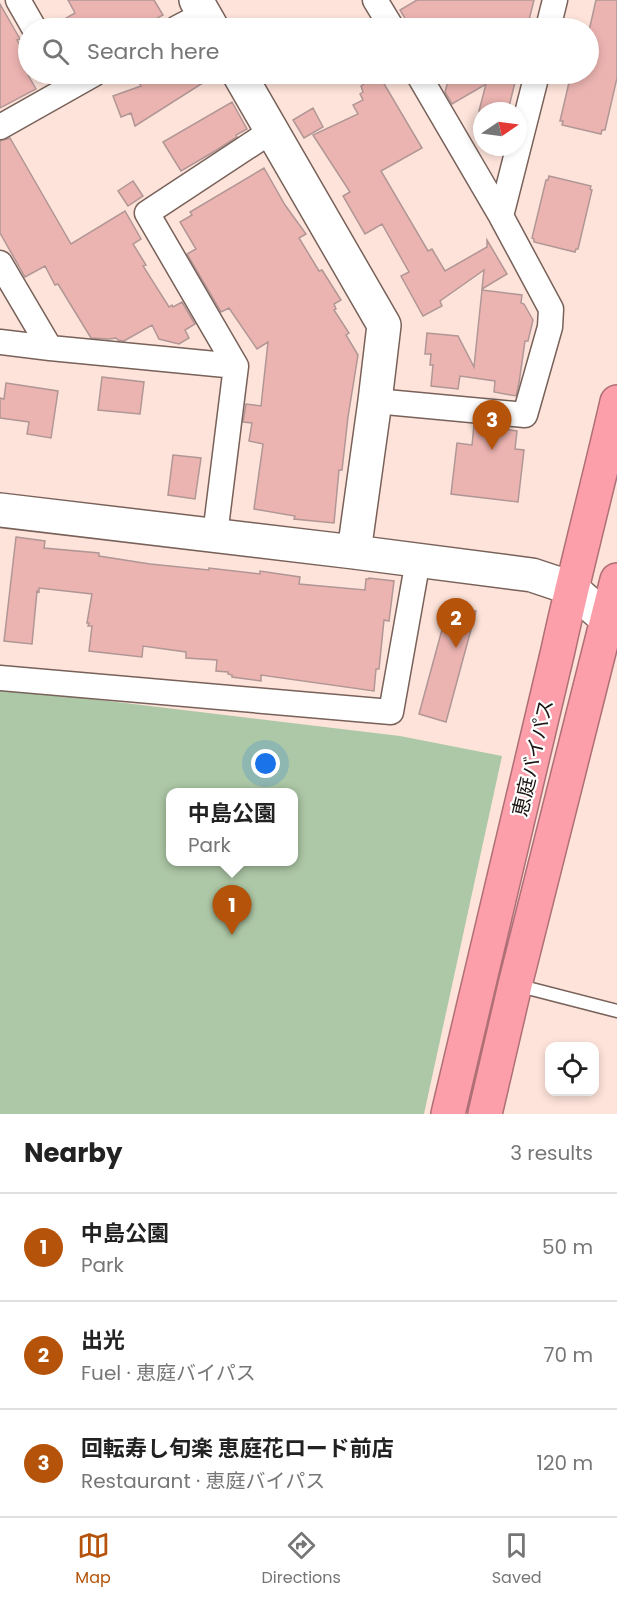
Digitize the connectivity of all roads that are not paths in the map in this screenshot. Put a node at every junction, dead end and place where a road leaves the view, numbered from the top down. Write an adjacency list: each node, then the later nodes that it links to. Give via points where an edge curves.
1 (18, 0): 4 (street)
2 (375, 0): 5 (street)
3 (555, 0): 6 (street)
4 (28, 18)
5 (386, 18)
6 (550, 18)
7 (59, 84): 11 (street)
8 (245, 84): 12 (street)
9 (424, 84): 13 (street)
10 (534, 84): 13 (street)
11 (0, 127)
12 (273, 130): 17 (street, via 147,213); 18 (street, via 384,325)
13 (501, 216): 18 (street, via 551,309 550,327 525,415)
14 (0, 262): 16 (street)
15 (0, 342): 16 (street)
16 (50, 348): 17 (street)
17 (236, 366): 21 (street)
18 (375, 401): 22 (street)
19 (617, 402): 25 (highway, 恵庭バイパス)
20 (0, 510): 21 (street)
21 (215, 535): 22 (street)
22 (354, 552): 23 (street)
23 (418, 560): 25 (street, via 532,575); 27 (street, via 391,711)
24 (617, 580): 26 (highway, 恵庭バイパス)
25 (571, 588): 26 (street); 30 (highway, 恵庭バイパス)
26 (612, 624): 28 (highway, 恵庭バイパス)
27 (0, 678)
28 (515, 985): 29 (lane); 31 (highway, 恵庭バイパス)
29 (617, 1011)
30 (448, 1114)
31 (484, 1114)

